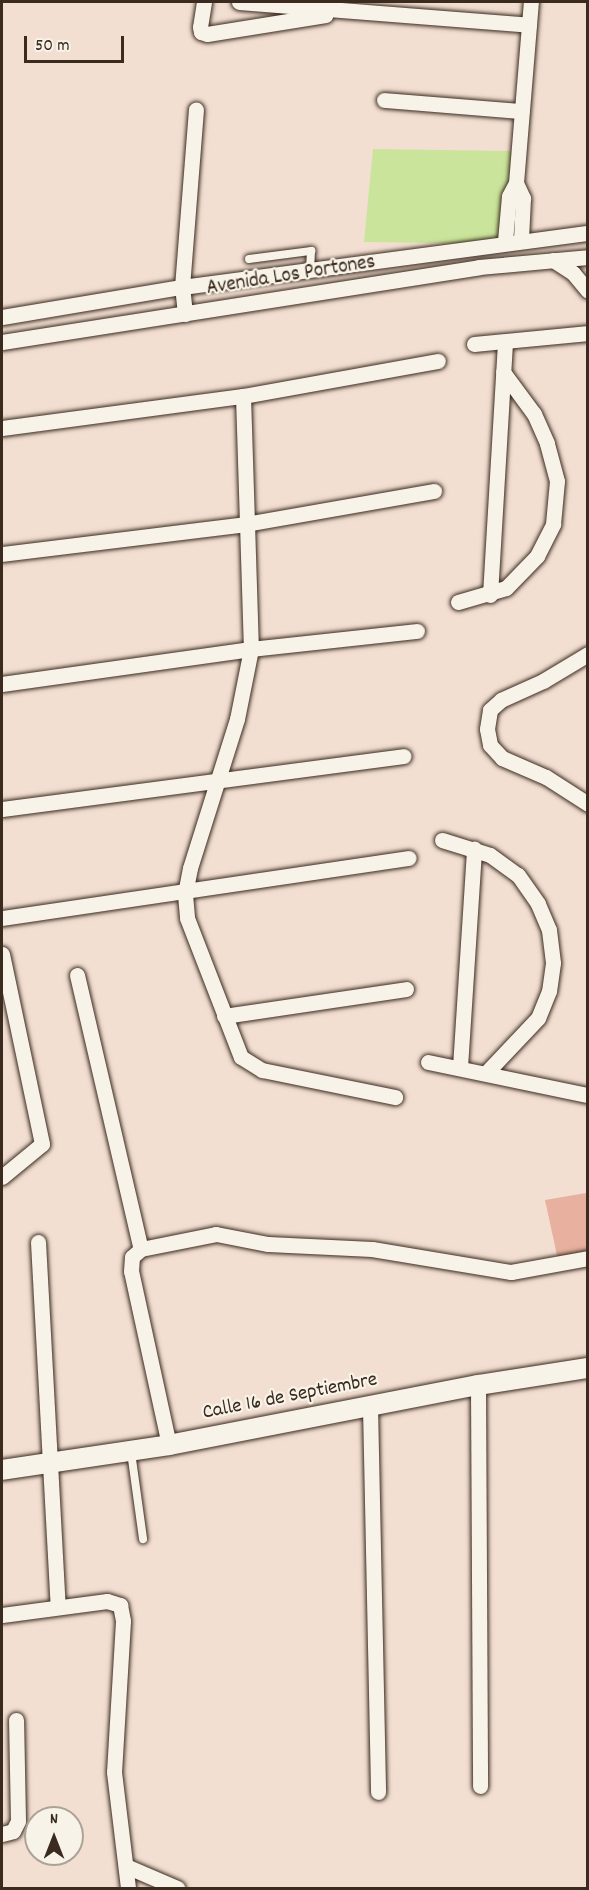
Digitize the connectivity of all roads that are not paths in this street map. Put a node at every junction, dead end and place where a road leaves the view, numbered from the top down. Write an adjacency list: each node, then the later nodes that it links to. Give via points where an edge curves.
1 (204, 2): 5 (street, via 200,27 207,34)
2 (239, 2): 5 (street)
3 (443, 2): 6 (street)
4 (531, 2): 7 (street)
5 (349, 11): 6 (street)
6 (442, 18): 7 (street)
7 (529, 25): 10 (street)
8 (384, 100): 10 (street)
9 (196, 110): 23 (street)
10 (522, 111): 11 (street)
11 (516, 183): 13 (street, via 523,198); 14 (street, via 509,196)
12 (588, 232): 13 (street, Avenida Los Portones)
13 (521, 239): 14 (street, Avenida Los Portones)
14 (505, 241): 15 (street, Avenida Los Portones)
15 (477, 245): 20 (street); 21 (street, Avenida Los Portones)
16 (280, 255): 18 (lane); 21 (lane, via 311,251); 22 (lane)
17 (588, 257): 19 (street, Avenida Los Portones)
18 (249, 259)
19 (553, 260): 20 (street, Avenida Los Portones); 24 (street, via 573,273)
20 (479, 267): 25 (street, Avenida Los Portones)
21 (310, 268): 22 (street, Avenida Los Portones)
22 (280, 273): 23 (street, Avenida Los Portones)
23 (182, 286): 25 (street); 26 (street, Avenida Los Portones)
24 (588, 291)
25 (185, 314): 28 (street, Avenida Los Portones)
26 (2, 317)
27 (588, 333): 29 (street)
28 (2, 342)
29 (505, 342): 30 (street); 32 (street)
30 (474, 344)
31 (438, 361): 33 (street)
32 (503, 372): 38 (street); 38 (street, via 534,414 547,443 556,481 553,524 537,556 506,588)
33 (243, 396): 34 (street); 36 (street)
34 (2, 428)
35 (434, 491): 36 (street)
36 (245, 524): 37 (street); 41 (street)
37 (2, 554)
38 (490, 595): 39 (street)
39 (458, 602)
40 (417, 631): 41 (street)
41 (251, 649): 43 (street); 45 (street)
42 (588, 654): 46 (street, via 501,700 490,710 487,729 490,745 502,758 546,777)
43 (2, 684)
44 (404, 756): 45 (street)
45 (219, 782): 47 (street); 51 (street)
46 (588, 804)
47 (2, 809)
48 (442, 840): 49 (street)
49 (474, 848): 58 (street); 59 (street, via 518,875 532,894 549,930 553,963 549,991 538,1018)
50 (409, 858): 51 (street)
51 (185, 894): 52 (street); 56 (street, via 187,918)
52 (2, 918)
53 (2, 954): 62 (street, via 42,1144)
54 (77, 975): 64 (street)
55 (406, 989): 56 (street)
56 (224, 1016): 61 (street, via 241,1057 262,1070)
57 (428, 1062): 58 (street)
58 (460, 1067): 59 (street)
59 (487, 1072): 60 (street)
60 (588, 1095)
61 (395, 1097)
62 (2, 1176)
63 (38, 1242): 71 (street)
64 (141, 1249): 65 (street, via 216,1234 268,1244 372,1249 511,1272); 69 (street, via 132,1257 131,1271)
65 (588, 1258)
66 (588, 1368): 67 (street, Calle 16 de Septiembre)
67 (478, 1385): 68 (street, Calle 16 de Septiembre); 77 (street)
68 (370, 1406): 69 (street, Calle 16 de Septiembre); 78 (street)
69 (169, 1445): 70 (street, Calle 16 de Septiembre)
70 (131, 1450): 71 (street, Calle 16 de Septiembre); 73 (lane)
71 (52, 1462): 72 (street, Calle 16 de Septiembre); 74 (street)
72 (2, 1470)
73 (143, 1539)
74 (58, 1606): 75 (street); 80 (street, via 107,1601 120,1605 123,1621 114,1772)
75 (2, 1615)
76 (16, 1720): 79 (street, via 18,1821 13,1831)
77 (480, 1786)
78 (378, 1792)
79 (2, 1834)
80 (126, 1866): 81 (street); 82 (street)
81 (128, 1888)
82 (177, 1888)

